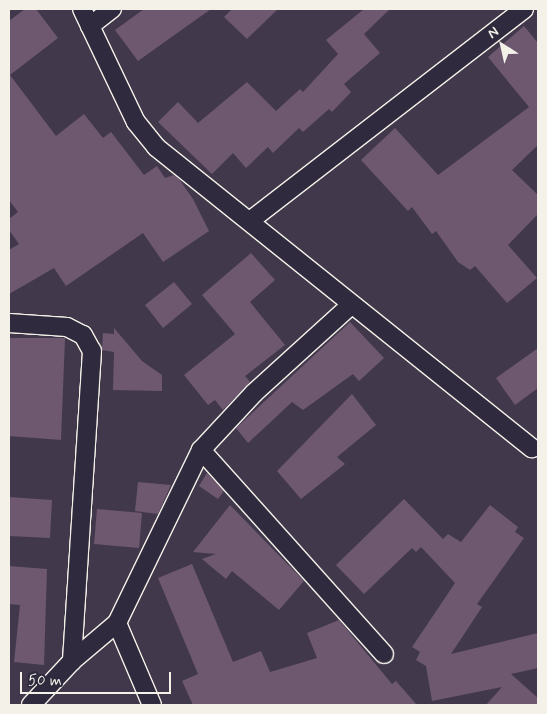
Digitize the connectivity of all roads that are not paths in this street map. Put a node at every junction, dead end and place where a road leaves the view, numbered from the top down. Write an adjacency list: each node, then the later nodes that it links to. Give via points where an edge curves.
1 (82, 9): 4 (street)
2 (112, 9): 4 (street)
3 (524, 9): 5 (street)
4 (90, 26): 5 (street, via 136,122 156,147)
5 (251, 220): 6 (street)
6 (351, 305): 8 (street); 9 (street, via 254,393)
7 (9, 323): 12 (street, via 67,327 83,334 92,351)
8 (532, 448)
9 (201, 450): 10 (street); 11 (street)
10 (117, 623): 12 (street); 14 (street)
11 (384, 654)
12 (72, 662): 13 (street)
13 (31, 705)
14 (152, 705)

